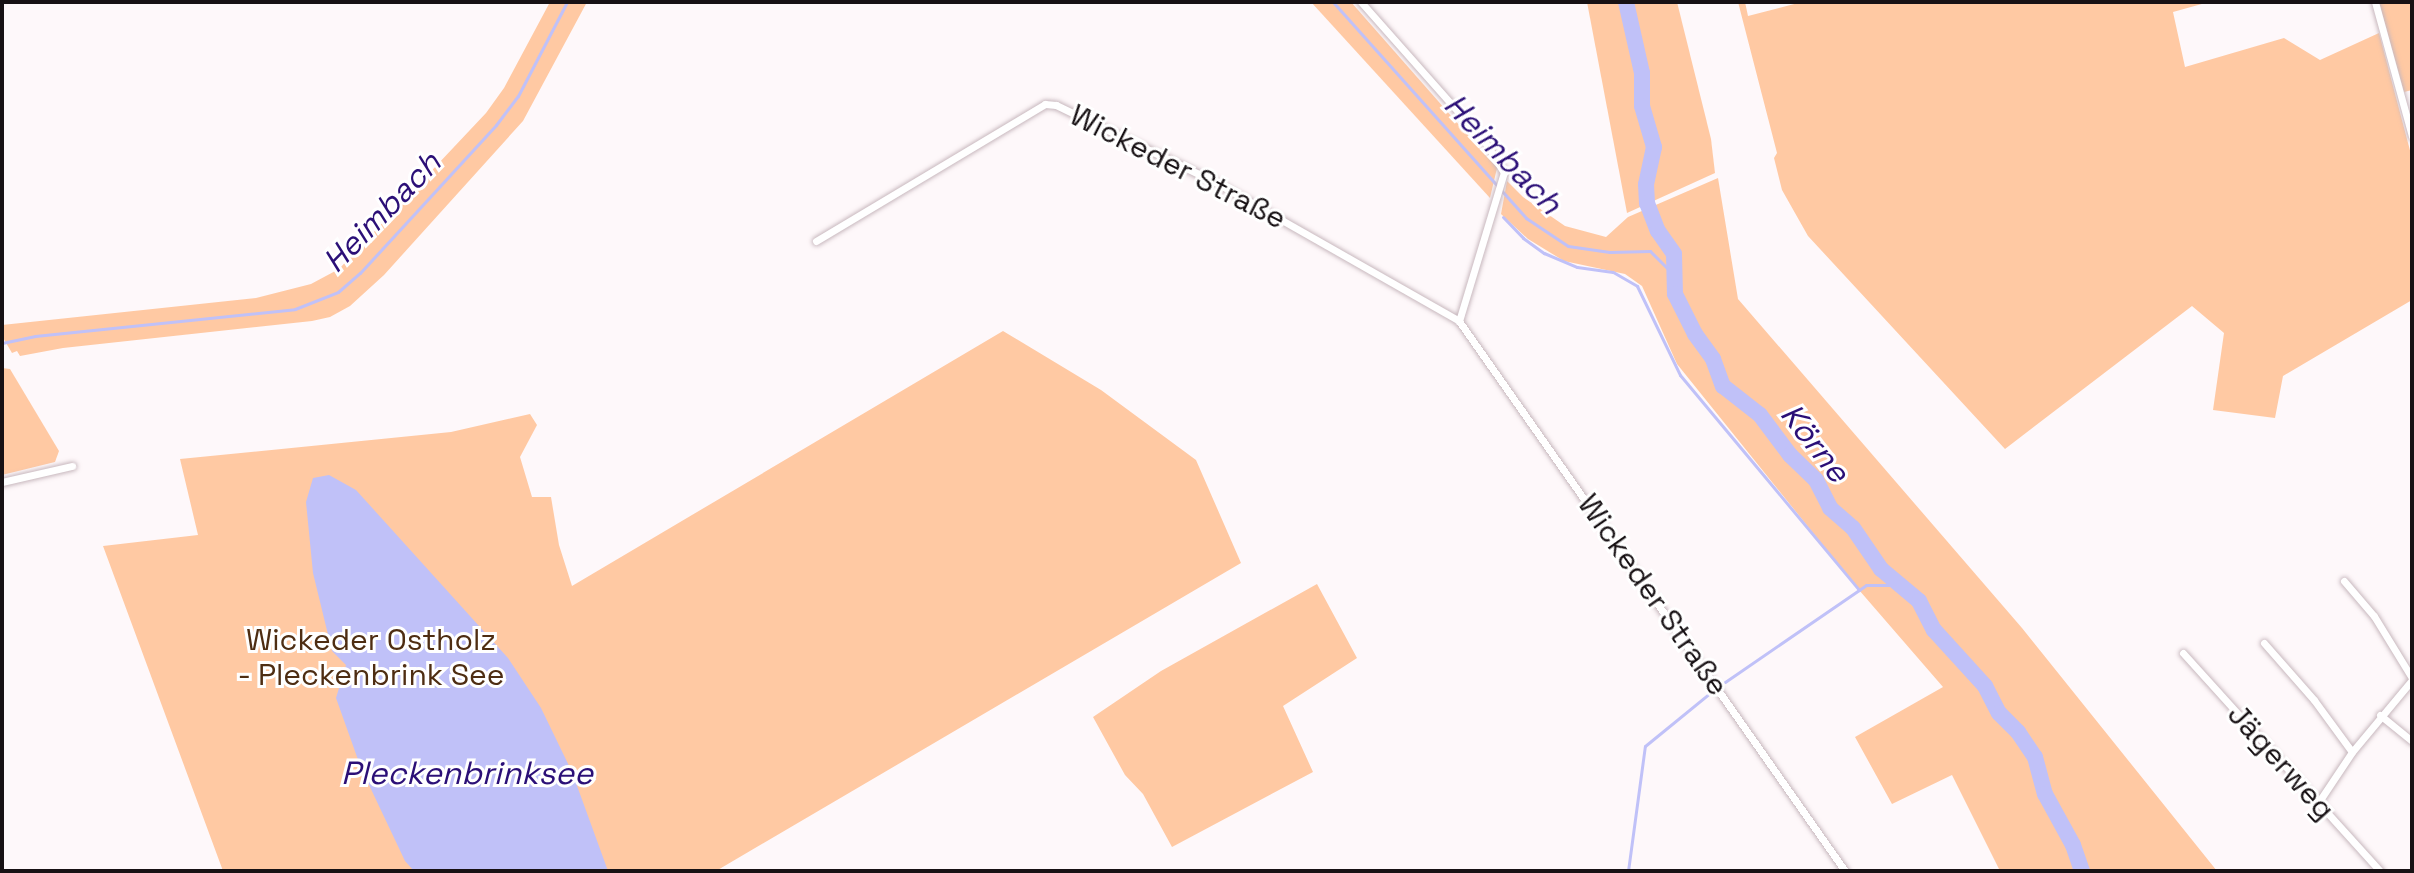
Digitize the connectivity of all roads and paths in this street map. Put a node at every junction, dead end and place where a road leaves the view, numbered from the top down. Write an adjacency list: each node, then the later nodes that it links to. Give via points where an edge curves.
1 (1361, 2): 5 (street, via 1501,163 1504,178)
2 (2375, 2): 3 (street)
3 (2412, 136)
4 (816, 241): 5 (street, Wickeder Straße, via 1045,104 1056,105 1213,181)
5 (1459, 321): 16 (street, Wickeder Straße)
6 (72, 466): 7 (street)
7 (2, 482)
8 (2344, 581): 11 (street, via 2374,616)
9 (2264, 643): 14 (street)
10 (2183, 653): 15 (street, Jägerweg)
11 (2412, 679): 12 (street)
12 (2380, 715): 13 (street); 14 (street)
13 (2412, 741)
14 (2352, 752): 15 (street)
15 (2318, 803): 17 (street, Jägerweg)
16 (1845, 871)
17 (2380, 871)

